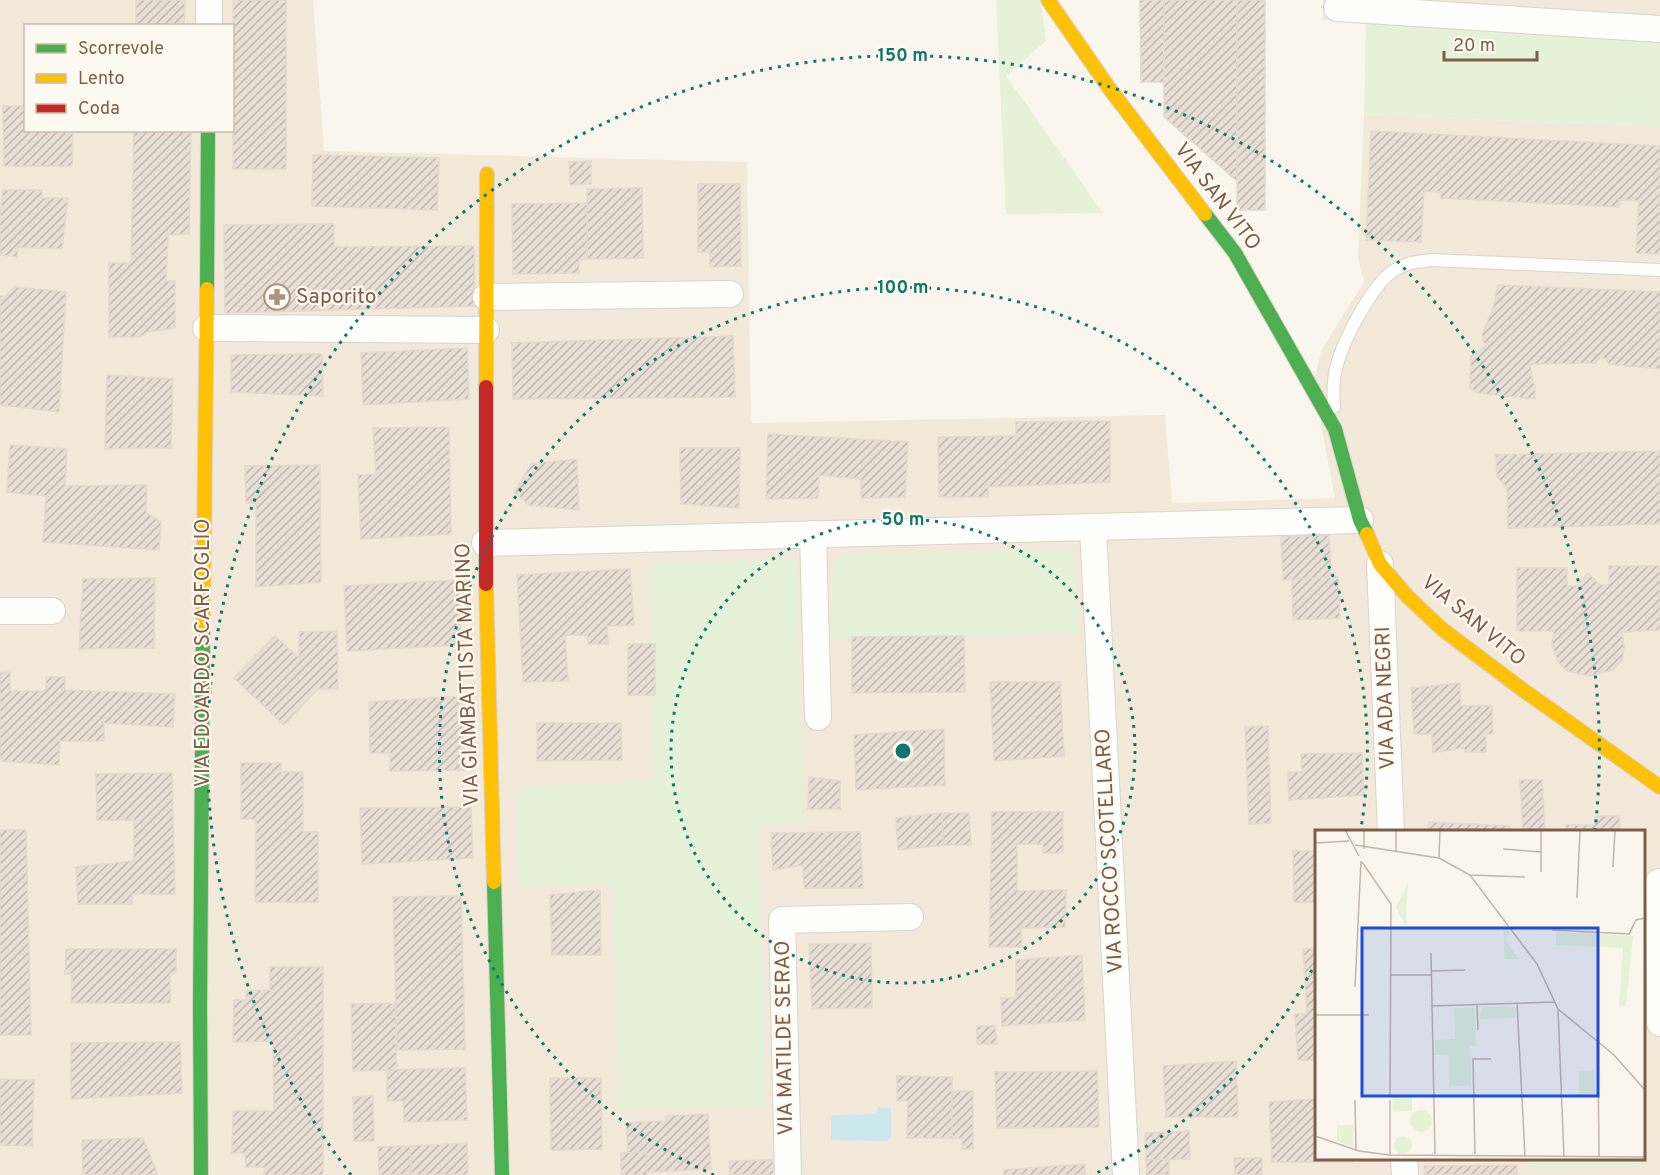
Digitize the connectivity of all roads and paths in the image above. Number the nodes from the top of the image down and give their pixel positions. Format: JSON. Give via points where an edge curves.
{"nodes":[{"id":1,"x":209,"y":0,"type":"edge"},
{"id":2,"x":1048,"y":0,"type":"edge"},
{"id":3,"x":1337,"y":8,"type":"dead end"},
{"id":4,"x":209,"y":24,"type":"edge"},
{"id":5,"x":1660,"y":29,"type":"edge"},
{"id":6,"x":208,"y":132,"type":"edge"},
{"id":7,"x":487,"y":174,"type":"dead end"},
{"id":8,"x":1660,"y":270,"type":"edge"},
{"id":9,"x":730,"y":294,"type":"dead end"},
{"id":10,"x":486,"y":297,"type":"junction"},
{"id":11,"x":206,"y":328,"type":"junction"},
{"id":12,"x":486,"y":330,"type":"junction"},
{"id":13,"x":1335,"y":429,"type":"junction"},
{"id":14,"x":1360,"y":520,"type":"junction"},
{"id":15,"x":1093,"y":528,"type":"junction"},
{"id":16,"x":813,"y":534,"type":"junction"},
{"id":17,"x":485,"y":543,"type":"junction"},
{"id":18,"x":1380,"y":564,"type":"junction"},
{"id":19,"x":52,"y":610,"type":"dead end"},
{"id":20,"x":0,"y":611,"type":"edge"},
{"id":21,"x":818,"y":717,"type":"dead end"},
{"id":22,"x":1660,"y":788,"type":"edge"},
{"id":23,"x":1391,"y":830,"type":"edge"},
{"id":24,"x":1659,"y":882,"type":"edge"},
{"id":25,"x":910,"y":917,"type":"dead end"},
{"id":26,"x":1660,"y":1023,"type":"edge"},
{"id":27,"x":1404,"y":1160,"type":"edge"},
{"id":28,"x":201,"y":1175,"type":"edge"},
{"id":29,"x":502,"y":1175,"type":"edge"},
{"id":30,"x":788,"y":1175,"type":"edge"},
{"id":31,"x":1126,"y":1175,"type":"edge"},
{"id":32,"x":1405,"y":1175,"type":"edge"}],
"edges":[{"from":1,"to":4,"type":"street"},
{"from":2,"to":13,"type":"street","name":"VIA SAN VITO","via":[[1109,88],[1235,253]]},
{"from":3,"to":5,"type":"street"},
{"from":6,"to":11,"type":"street","name":"VIA EDOARDO SCARFOGLIO"},
{"from":7,"to":10,"type":"street","name":"VIA GIAMBATTISTA MARINO"},
{"from":8,"to":13,"type":"lane","name":"VIA SAN VITO","via":[[1410,262],[1391,273],[1375,291],[1351,331],[1337,365],[1333,396]]},
{"from":9,"to":10,"type":"street"},
{"from":10,"to":12,"type":"street","name":"VIA GIAMBATTISTA MARINO"},
{"from":11,"to":12,"type":"street"},
{"from":11,"to":28,"type":"street","name":"VIA EDOARDO SCARFOGLIO"},
{"from":12,"to":17,"type":"street","name":"VIA GIAMBATTISTA MARINO"},
{"from":13,"to":14,"type":"street","name":"VIA SAN VITO"},
{"from":14,"to":15,"type":"street"},
{"from":14,"to":18,"type":"street","name":"VIA SAN VITO"},
{"from":15,"to":16,"type":"street"},
{"from":15,"to":31,"type":"street","name":"VIA ROCCO SCOTELLARO"},
{"from":16,"to":17,"type":"street"},
{"from":16,"to":21,"type":"street"},
{"from":17,"to":29,"type":"street","name":"VIA GIAMBATTISTA MARINO"},
{"from":18,"to":22,"type":"street","name":"VIA SAN VITO","via":[[1442,629]]},
{"from":18,"to":23,"type":"street","name":"VIA ADA NEGRI"},
{"from":19,"to":20,"type":"street"},
{"from":24,"to":26,"type":"street"},
{"from":25,"to":30,"type":"street","name":"VIA MATILDE SERAO","via":[[782,920]]},
{"from":27,"to":32,"type":"street"}]}
